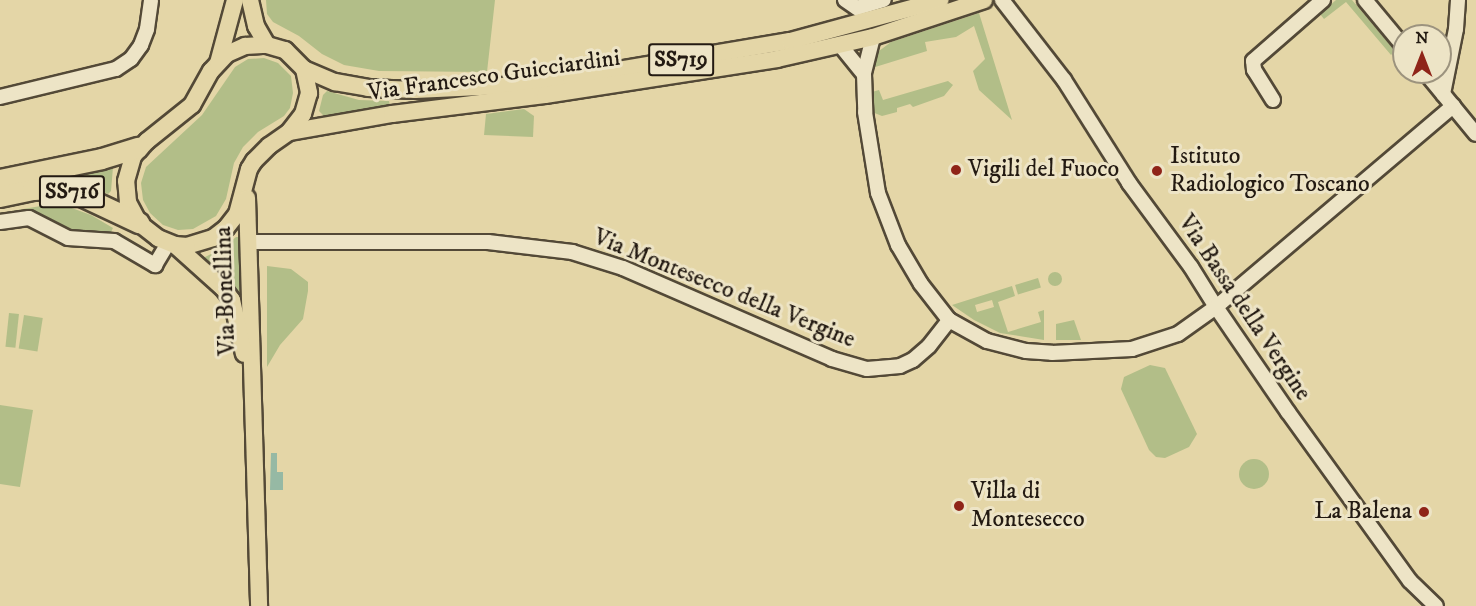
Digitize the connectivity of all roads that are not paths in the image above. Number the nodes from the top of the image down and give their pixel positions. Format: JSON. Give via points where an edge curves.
{"nodes":[{"id":1,"x":150,"y":0,"type":"edge"},
{"id":2,"x":235,"y":0,"type":"edge"},
{"id":3,"x":250,"y":0,"type":"edge"},
{"id":4,"x":845,"y":0,"type":"edge"},
{"id":5,"x":884,"y":0,"type":"edge"},
{"id":6,"x":941,"y":0,"type":"edge"},
{"id":7,"x":984,"y":0,"type":"edge"},
{"id":8,"x":1002,"y":0,"type":"edge"},
{"id":9,"x":1323,"y":0,"type":"edge"},
{"id":10,"x":1365,"y":0,"type":"edge"},
{"id":11,"x":1458,"y":0,"type":"edge"},
{"id":12,"x":1392,"y":33,"type":"edge"},
{"id":13,"x":873,"y":37,"type":"junction"},
{"id":14,"x":267,"y":45,"type":"junction"},
{"id":15,"x":841,"y":46,"type":"junction"},
{"id":16,"x":217,"y":64,"type":"junction"},
{"id":17,"x":304,"y":69,"type":"junction"},
{"id":18,"x":864,"y":74,"type":"junction"},
{"id":19,"x":1435,"y":84,"type":"edge"},
{"id":20,"x":1443,"y":94,"type":"junction"},
{"id":21,"x":0,"y":97,"type":"edge"},
{"id":22,"x":1273,"y":100,"type":"dead end"},
{"id":23,"x":1453,"y":106,"type":"junction"},
{"id":24,"x":1474,"y":128,"type":"edge"},
{"id":25,"x":289,"y":132,"type":"junction"},
{"id":26,"x":138,"y":148,"type":"junction"},
{"id":27,"x":246,"y":179,"type":"junction"},
{"id":28,"x":0,"y":180,"type":"edge"},
{"id":29,"x":0,"y":197,"type":"edge"},
{"id":30,"x":0,"y":222,"type":"edge"},
{"id":31,"x":139,"y":223,"type":"junction"},
{"id":32,"x":249,"y":242,"type":"junction"},
{"id":33,"x":172,"y":244,"type":"junction"},
{"id":34,"x":1216,"y":307,"type":"junction"},
{"id":35,"x":949,"y":320,"type":"junction"},
{"id":36,"x":255,"y":402,"type":"junction"},
{"id":37,"x":259,"y":606,"type":"edge"},
{"id":38,"x":1436,"y":606,"type":"edge"}],
"edges":[{"from":1,"to":21,"type":"street","via":[[141,45],[131,59],[116,69]]},
{"from":2,"to":16,"type":"main road"},
{"from":3,"to":14,"type":"main road","via":[[256,26]]},
{"from":4,"to":5,"type":"street","via":[[857,8]]},
{"from":6,"to":17,"type":"main road","name":"Via Francesco Guicciardini","number":"SS719","via":[[800,39],[502,86],[368,88],[335,82]]},
{"from":7,"to":13,"type":"main road","name":"Via Francesco Guicciardini","number":"SS719"},
{"from":8,"to":34,"type":"street","name":"Via Bassa della Vergine","via":[[1064,80],[1129,183]]},
{"from":9,"to":22,"type":"street","via":[[1253,61],[1254,70]]},
{"from":10,"to":12,"type":"street"},
{"from":11,"to":20,"type":"street","via":[[1455,38]]},
{"from":13,"to":15,"type":"main road","name":"Via Francesco Guicciardini","number":"SS719"},
{"from":13,"to":18,"type":"street"},
{"from":14,"to":16,"type":"main road","via":[[240,48]]},
{"from":14,"to":17,"type":"main road","name":"Via Francesco Guicciardini","via":[[285,50]]},
{"from":15,"to":18,"type":"street"},
{"from":15,"to":25,"type":"main road","name":"Via Francesco Guicciardini","number":"SS719","via":[[719,69]]},
{"from":16,"to":26,"type":"main road","via":[[192,105]]},
{"from":17,"to":25,"type":"main road","via":[[308,101]]},
{"from":18,"to":35,"type":"street","via":[[865,112],[883,210],[911,269]]},
{"from":19,"to":20,"type":"street"},
{"from":20,"to":23,"type":"street"},
{"from":23,"to":24,"type":"street"},
{"from":23,"to":34,"type":"street"},
{"from":25,"to":27,"type":"main road","via":[[261,153]]},
{"from":26,"to":28,"type":"highway","number":"SS716"},
{"from":26,"to":31,"type":"main road","via":[[126,181],[128,202]]},
{"from":27,"to":32,"type":"main road","name":"Via Bonellina"},
{"from":27,"to":33,"type":"main road","via":[[237,214],[226,228],[204,242]]},
{"from":29,"to":31,"type":"highway","number":"SS716","via":[[60,189]]},
{"from":30,"to":33,"type":"street","via":[[29,218],[68,238],[114,241],[155,265]]},
{"from":31,"to":33,"type":"main road","name":"Via Bonellina"},
{"from":32,"to":35,"type":"street","name":"Via Montesecco della Vergine","via":[[465,242],[572,252],[607,262],[843,363],[867,369],[913,360]]},
{"from":32,"to":36,"type":"main road","name":"Via Bonellina"},
{"from":33,"to":36,"type":"main road","name":"Via Bonellina","via":[[232,300]]},
{"from":34,"to":35,"type":"street","via":[[1168,339],[1119,350],[1026,351],[987,341]]},
{"from":34,"to":38,"type":"street","name":"Via Bassa della Vergine","via":[[1410,581]]},
{"from":36,"to":37,"type":"main road","name":"Via Bonellina"}]}
